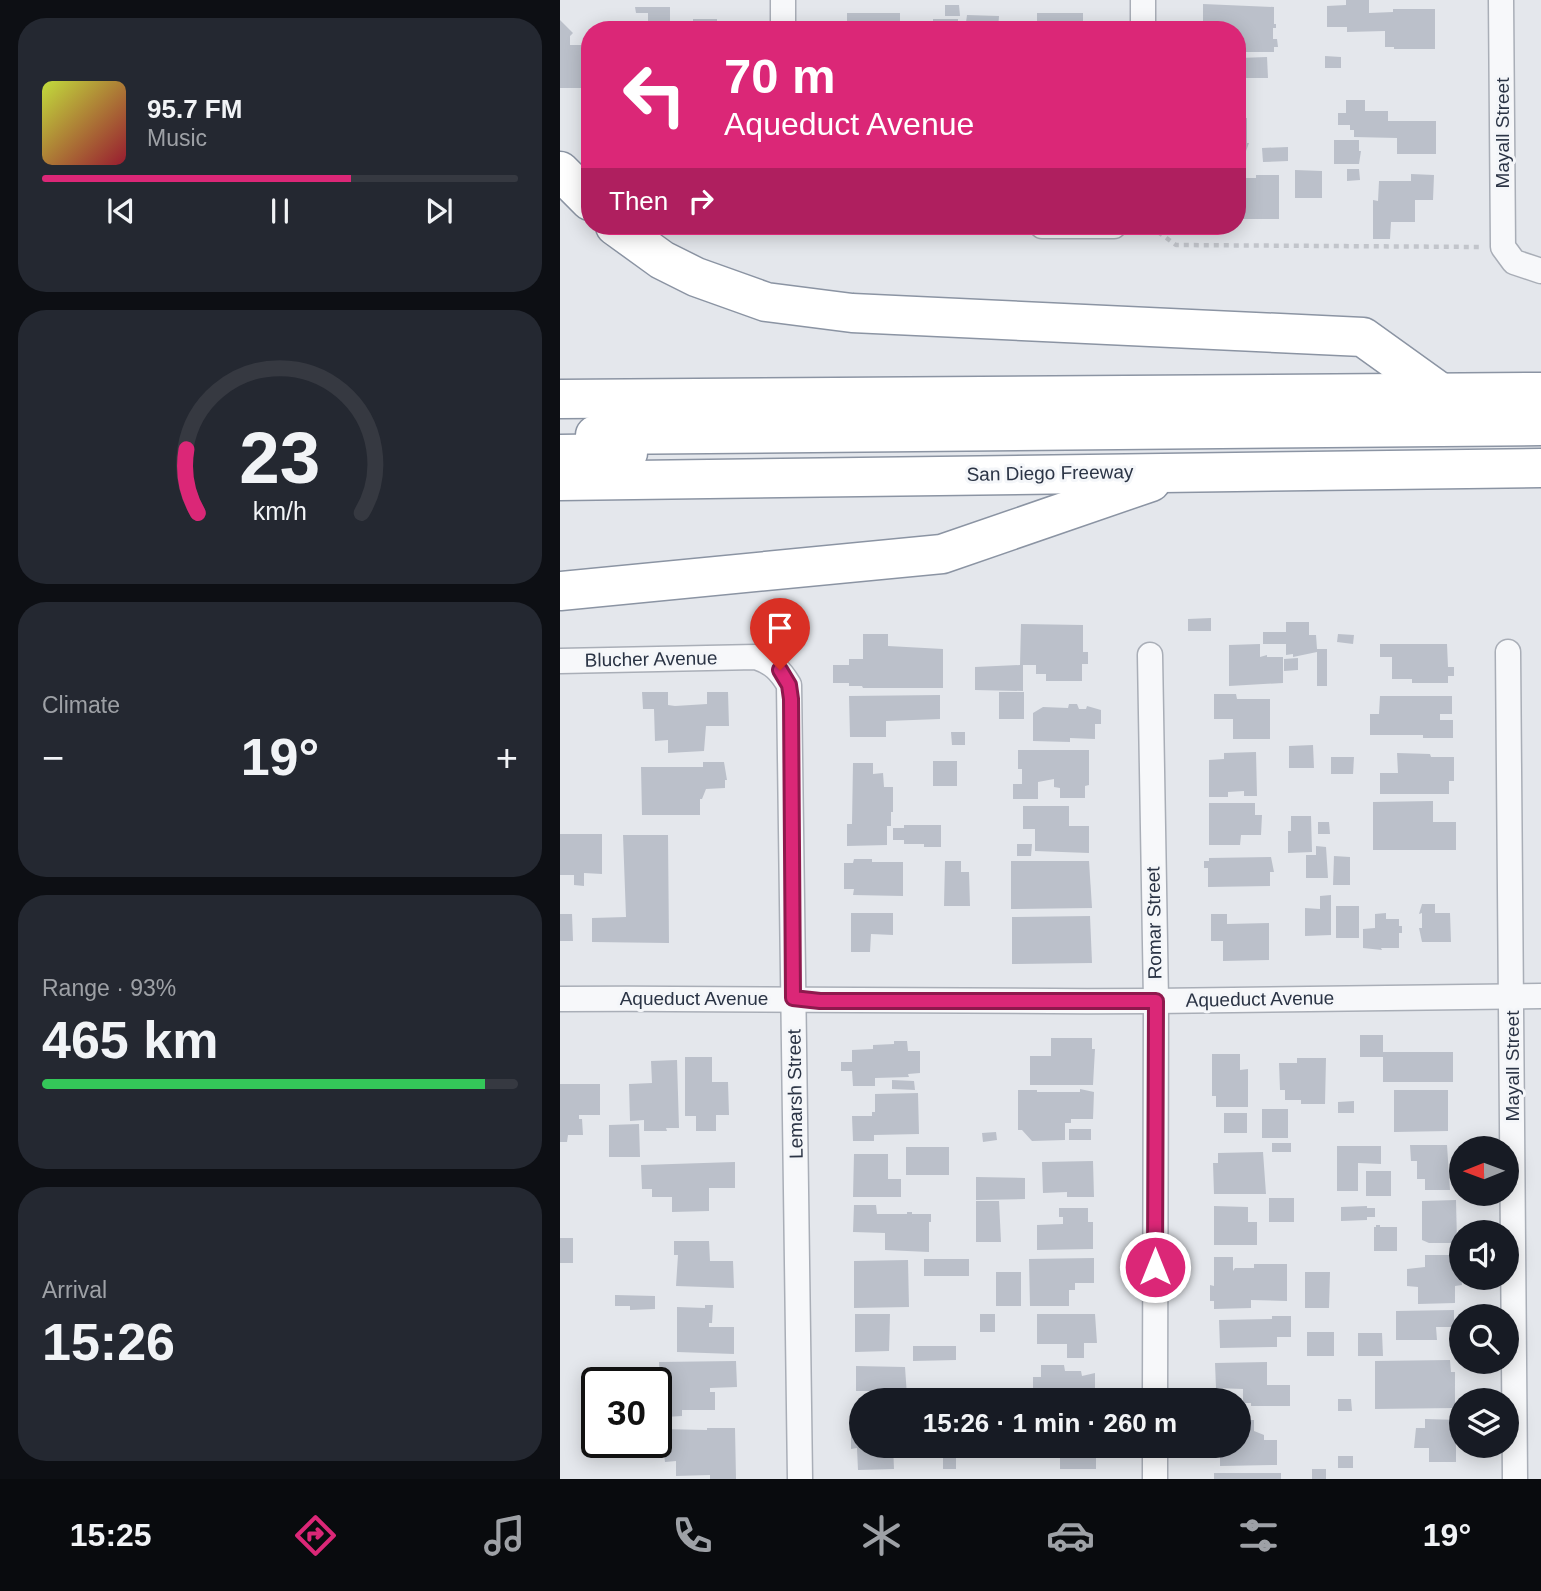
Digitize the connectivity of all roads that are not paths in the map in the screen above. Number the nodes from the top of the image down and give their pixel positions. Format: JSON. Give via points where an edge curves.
{"nodes":[{"id":1,"x":783,"y":0,"type":"edge"},
{"id":2,"x":1143,"y":0,"type":"edge"},
{"id":3,"x":1501,"y":0,"type":"edge"},
{"id":4,"x":783,"y":21,"type":"edge"},
{"id":5,"x":1143,"y":21,"type":"edge"},
{"id":6,"x":560,"y":171,"type":"edge"},
{"id":7,"x":581,"y":192,"type":"edge"},
{"id":8,"x":627,"y":235,"type":"edge"},
{"id":9,"x":1541,"y":271,"type":"edge"},
{"id":10,"x":1541,"y":392,"type":"edge"},
{"id":11,"x":1441,"y":393,"type":"junction"},
{"id":12,"x":560,"y":399,"type":"edge"},
{"id":13,"x":1541,"y":426,"type":"edge"},
{"id":14,"x":560,"y":436,"type":"edge"},
{"id":15,"x":1541,"y":444,"type":"edge"},
{"id":16,"x":560,"y":454,"type":"edge"},
{"id":17,"x":1541,"y":468,"type":"edge"},
{"id":18,"x":1183,"y":471,"type":"junction"},
{"id":19,"x":560,"y":481,"type":"edge"},
{"id":20,"x":560,"y":591,"type":"edge"},
{"id":21,"x":1508,"y":652,"type":"dead end"},
{"id":22,"x":1150,"y":655,"type":"dead end"},
{"id":23,"x":560,"y":661,"type":"edge"},
{"id":24,"x":780,"y":670,"type":"joint"},
{"id":25,"x":1511,"y":996,"type":"junction"},
{"id":26,"x":1541,"y":996,"type":"edge"},
{"id":27,"x":793,"y":998,"type":"junction"},
{"id":28,"x":560,"y":999,"type":"edge"},
{"id":29,"x":1156,"y":1001,"type":"junction"},
{"id":30,"x":1155,"y":1388,"type":"edge"},
{"id":31,"x":1155,"y":1458,"type":"edge"},
{"id":32,"x":800,"y":1479,"type":"edge"},
{"id":33,"x":1155,"y":1479,"type":"edge"},
{"id":34,"x":1515,"y":1479,"type":"edge"}],
"edges":[{"from":1,"to":4,"type":"street"},
{"from":2,"to":5,"type":"street"},
{"from":3,"to":9,"type":"street","name":"Mayall Street","via":[[1508,255]]},
{"from":6,"to":7,"type":"highway"},
{"from":8,"to":11,"type":"highway","via":[[696,277],[766,302],[852,313],[1363,337]]},
{"from":10,"to":11,"type":"highway"},
{"from":11,"to":12,"type":"highway"},
{"from":13,"to":14,"type":"highway"},
{"from":15,"to":16,"type":"highway"},
{"from":17,"to":18,"type":"highway","name":"San Diego Freeway"},
{"from":18,"to":19,"type":"highway","name":"San Diego Freeway"},
{"from":18,"to":20,"type":"highway","via":[[942,554]]},
{"from":21,"to":25,"type":"street","name":"Mayall Street"},
{"from":22,"to":29,"type":"street","name":"Romar Street"},
{"from":23,"to":24,"type":"street","name":"Blucher Avenue","via":[[756,657]]},
{"from":24,"to":27,"type":"street","name":"Lemarsh Street","via":[[791,699]]},
{"from":25,"to":26,"type":"street","name":"Aqueduct Avenue"},
{"from":25,"to":29,"type":"street","name":"Aqueduct Avenue"},
{"from":25,"to":34,"type":"street","name":"Mayall Street"},
{"from":27,"to":28,"type":"street","name":"Aqueduct Avenue"},
{"from":27,"to":29,"type":"street","name":"Aqueduct Avenue"},
{"from":27,"to":32,"type":"street","name":"Lemarsh Street"},
{"from":29,"to":30,"type":"street","name":"Romar Street"},
{"from":31,"to":33,"type":"street"}]}
